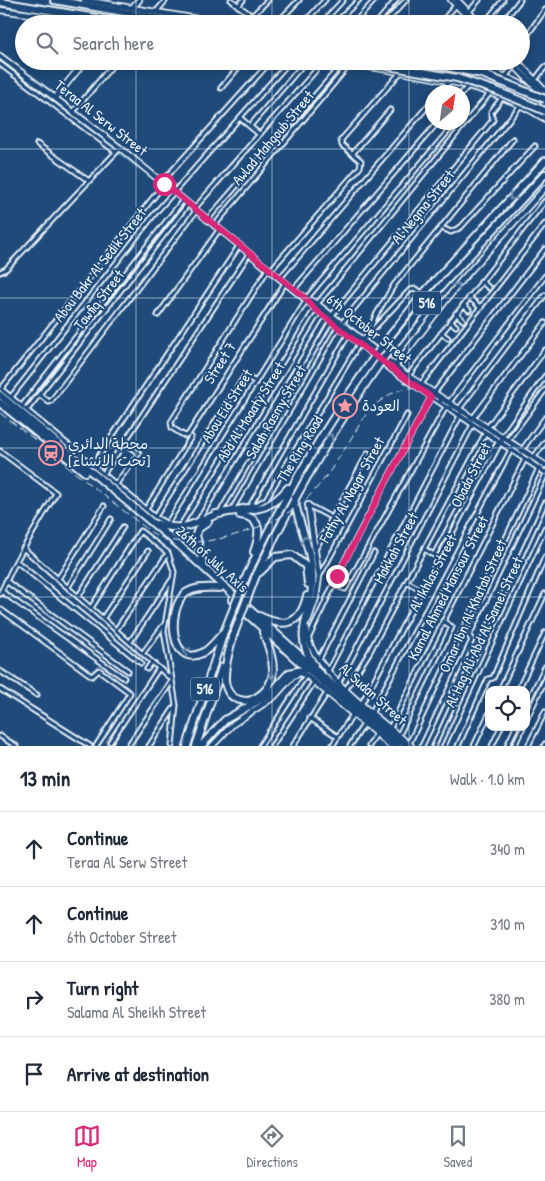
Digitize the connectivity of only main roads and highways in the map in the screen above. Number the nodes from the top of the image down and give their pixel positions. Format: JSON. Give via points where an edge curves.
{"nodes":[{"id":1,"x":54,"y":0,"type":"edge"},
{"id":2,"x":0,"y":2,"type":"edge"},
{"id":3,"x":79,"y":15,"type":"edge"},
{"id":4,"x":142,"y":15,"type":"edge"},
{"id":5,"x":410,"y":70,"type":"edge"},
{"id":6,"x":462,"y":70,"type":"edge"},
{"id":7,"x":545,"y":99,"type":"edge"},
{"id":8,"x":544,"y":116,"type":"edge"},
{"id":9,"x":545,"y":161,"type":"edge"},
{"id":10,"x":545,"y":174,"type":"edge"},
{"id":11,"x":0,"y":392,"type":"edge"},
{"id":12,"x":0,"y":402,"type":"edge"},
{"id":13,"x":290,"y":495,"type":"junction"},
{"id":14,"x":154,"y":520,"type":"junction"},
{"id":15,"x":205,"y":569,"type":"junction"},
{"id":16,"x":247,"y":575,"type":"junction"},
{"id":17,"x":254,"y":578,"type":"junction"},
{"id":18,"x":220,"y":588,"type":"junction"},
{"id":19,"x":253,"y":613,"type":"junction"},
{"id":20,"x":262,"y":629,"type":"junction"},
{"id":21,"x":224,"y":632,"type":"junction"},
{"id":22,"x":233,"y":636,"type":"junction"},
{"id":23,"x":316,"y":670,"type":"junction"},
{"id":24,"x":307,"y":672,"type":"junction"},
{"id":25,"x":408,"y":745,"type":"edge"},
{"id":26,"x":187,"y":746,"type":"edge"},
{"id":27,"x":196,"y":746,"type":"edge"},
{"id":28,"x":201,"y":746,"type":"edge"},
{"id":29,"x":397,"y":746,"type":"edge"}],
"edges":[{"from":1,"to":4,"type":"highway"},
{"from":2,"to":3,"type":"highway"},
{"from":5,"to":8,"type":"highway","bridge":true,"via":[[497,90]]},
{"from":6,"to":7,"type":"highway","bridge":true,"via":[[482,74]]},
{"from":9,"to":13,"type":"highway","name":"The Ring Road","number":"516","one_way":true,"bridge":true,"via":[[424,293],[386,342],[341,406],[298,475]]},
{"from":13,"to":10,"type":"highway","name":"The Ring Road","number":"516","one_way":true,"bridge":true,"via":[[305,479],[348,408],[390,349],[467,258]]},
{"from":11,"to":14,"type":"highway","name":"26th of July Axis"},
{"from":12,"to":18,"type":"highway","name":"26th of July Axis"},
{"from":13,"to":14,"type":"highway","via":[[264,508],[221,514],[190,527],[178,528]]},
{"from":13,"to":16,"type":"highway","name":"The Ring Road","number":"516"},
{"from":13,"to":17,"type":"highway","name":"The Ring Road","number":"516"},
{"from":23,"to":13,"type":"highway","one_way":true,"via":[[303,641],[313,574]]},
{"from":14,"to":15,"type":"highway","name":"26th of July Axis"},
{"from":15,"to":16,"type":"highway","via":[[196,542],[198,530],[218,518],[246,516],[258,525],[260,532]]},
{"from":15,"to":19,"type":"highway","name":"26th of July Axis"},
{"from":16,"to":21,"type":"highway","name":"The Ring Road","number":"516","bridge":true},
{"from":17,"to":19,"type":"highway","via":[[274,558],[292,555],[306,566],[308,587],[303,609],[293,621],[278,624]]},
{"from":17,"to":22,"type":"highway","name":"The Ring Road","number":"516","bridge":true},
{"from":18,"to":20,"type":"highway","name":"26th of July Axis"},
{"from":21,"to":18,"type":"highway","one_way":true,"via":[[198,655],[182,651],[174,638],[175,616],[181,598],[197,589]]},
{"from":19,"to":23,"type":"highway","name":"26th of July Axis"},
{"from":20,"to":22,"type":"highway","one_way":true,"via":[[272,655],[273,674],[264,692],[249,702],[231,696],[226,686],[225,669]]},
{"from":20,"to":24,"type":"highway","name":"26th of July Axis"},
{"from":21,"to":26,"type":"highway","name":"The Ring Road","number":"516"},
{"from":22,"to":27,"type":"highway","name":"The Ring Road","number":"516"},
{"from":23,"to":25,"type":"highway","name":"26th of July Axis"},
{"from":24,"to":28,"type":"highway","via":[[289,673],[270,694],[225,720]]},
{"from":24,"to":29,"type":"highway","name":"26th of July Axis"}]}
